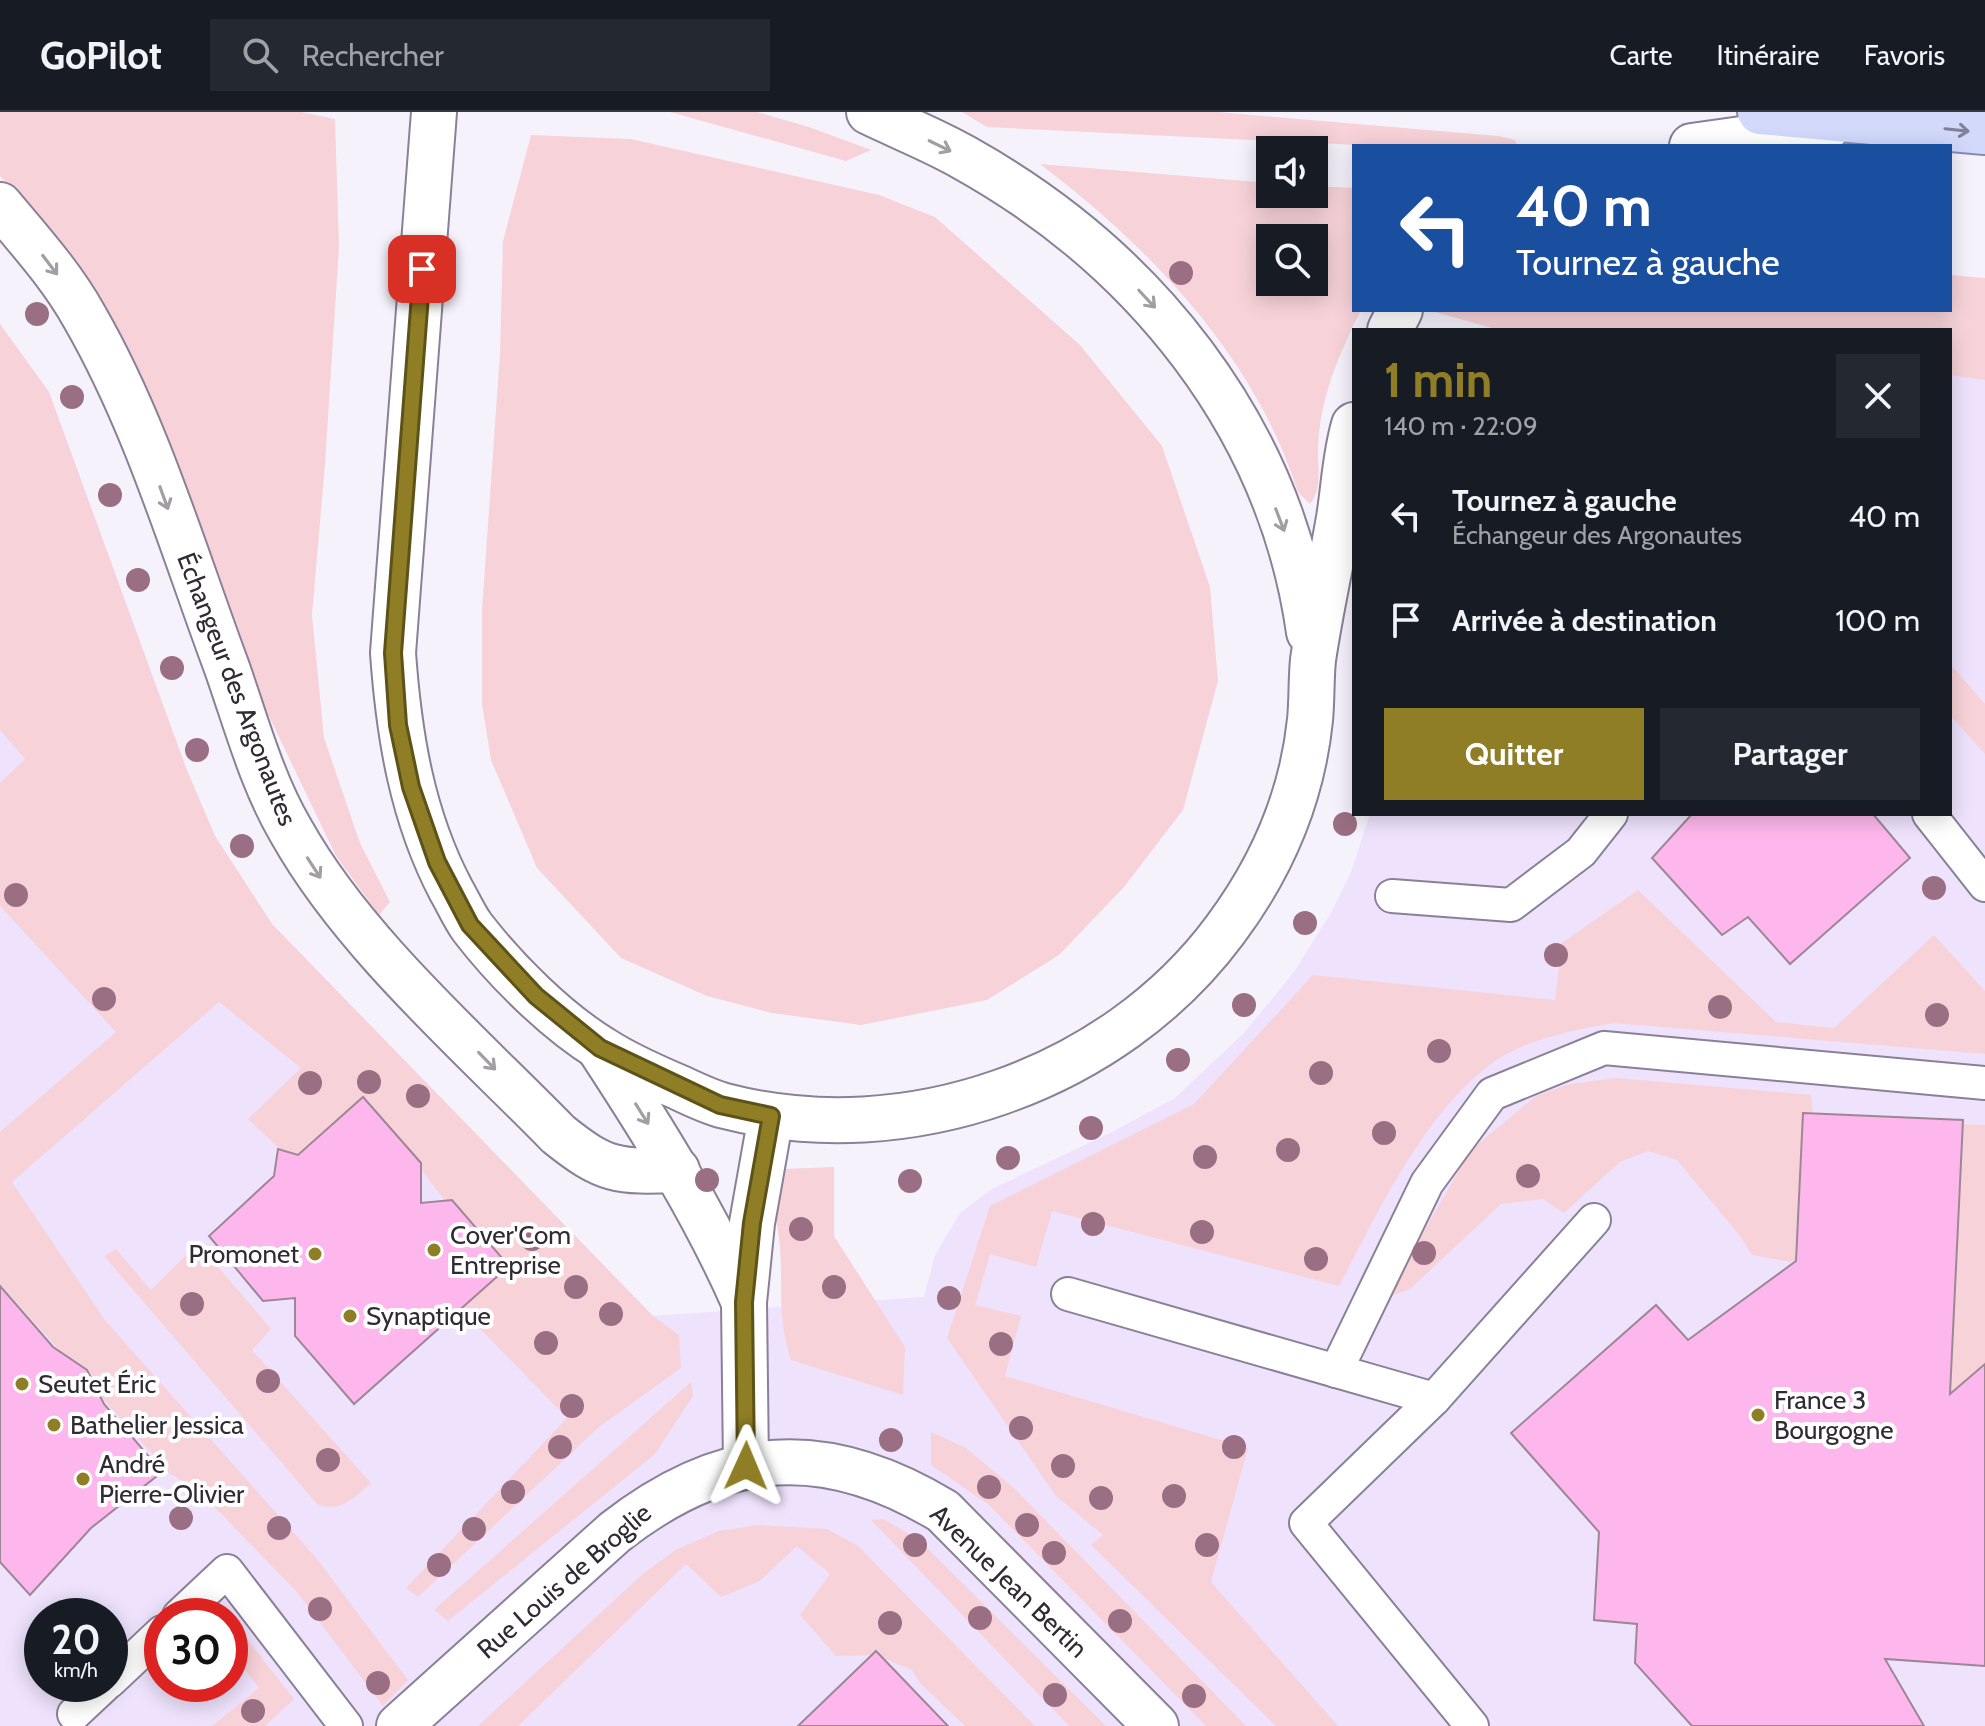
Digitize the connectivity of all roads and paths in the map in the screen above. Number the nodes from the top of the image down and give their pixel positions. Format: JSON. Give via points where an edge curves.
{"nodes":[{"id":1,"x":434,"y":112,"type":"edge"},
{"id":2,"x":869,"y":112,"type":"edge"},
{"id":3,"x":1760,"y":112,"type":"edge"},
{"id":4,"x":1873,"y":121,"type":"junction"},
{"id":5,"x":1985,"y":132,"type":"edge"},
{"id":6,"x":1706,"y":144,"type":"edge"},
{"id":7,"x":0,"y":205,"type":"edge"},
{"id":8,"x":1352,"y":437,"type":"edge"},
{"id":9,"x":1313,"y":662,"type":"junction"},
{"id":10,"x":1609,"y":816,"type":"edge"},
{"id":11,"x":1931,"y":816,"type":"edge"},
{"id":12,"x":1985,"y":885,"type":"edge"},
{"id":13,"x":1392,"y":896,"type":"dead end"},
{"id":14,"x":600,"y":1048,"type":"junction"},
{"id":15,"x":1985,"y":1083,"type":"edge"},
{"id":16,"x":771,"y":1116,"type":"junction"},
{"id":17,"x":677,"y":1170,"type":"junction"},
{"id":18,"x":1594,"y":1220,"type":"dead end"},
{"id":19,"x":1068,"y":1294,"type":"dead end"},
{"id":20,"x":744,"y":1302,"type":"junction"},
{"id":21,"x":1336,"y":1371,"type":"junction"},
{"id":22,"x":1434,"y":1399,"type":"junction"},
{"id":23,"x":746,"y":1466,"type":"junction"},
{"id":24,"x":198,"y":1598,"type":"edge"},
{"id":25,"x":248,"y":1598,"type":"edge"},
{"id":26,"x":248,"y":1598,"type":"edge"},
{"id":27,"x":144,"y":1649,"type":"edge"},
{"id":28,"x":128,"y":1663,"type":"edge"},
{"id":29,"x":87,"y":1702,"type":"edge"},
{"id":30,"x":74,"y":1714,"type":"dead end"},
{"id":31,"x":346,"y":1726,"type":"edge"},
{"id":32,"x":399,"y":1726,"type":"edge"},
{"id":33,"x":1156,"y":1726,"type":"edge"},
{"id":34,"x":1472,"y":1726,"type":"edge"}],
"edges":[{"from":1,"to":14,"type":"street","via":[[396,582],[398,725],[411,787],[437,862],[470,925],[536,996]]},
{"from":2,"to":9,"type":"street","one_way":true,"via":[[963,157],[1045,210],[1113,262],[1166,319],[1206,369],[1264,480],[1287,536]]},
{"from":3,"to":4,"type":"main road"},
{"from":4,"to":5,"type":"main road","one_way":true},
{"from":4,"to":6,"type":"street"},
{"from":7,"to":17,"type":"street","name":"Échangeur des Argonautes","one_way":true,"via":[[50,263],[115,379],[289,829],[329,892],[390,962],[588,1159],[610,1169]]},
{"from":8,"to":9,"type":"street"},
{"from":9,"to":16,"type":"street","via":[[1310,723],[1284,831],[1259,884],[1222,934],[1147,1014],[1040,1077],[978,1100],[921,1113],[840,1121]]},
{"from":10,"to":13,"type":"lane","via":[[1581,852],[1511,905]]},
{"from":11,"to":12,"type":"lane"},
{"from":14,"to":16,"type":"street","via":[[720,1105]]},
{"from":14,"to":17,"type":"street","one_way":true},
{"from":15,"to":21,"type":"lane","via":[[1604,1048],[1492,1094],[1427,1183]]},
{"from":16,"to":20,"type":"street"},
{"from":17,"to":20,"type":"street"},
{"from":18,"to":22,"type":"lane"},
{"from":19,"to":21,"type":"lane"},
{"from":20,"to":23,"type":"street"},
{"from":21,"to":22,"type":"lane"},
{"from":22,"to":34,"type":"lane","via":[[1306,1523]]},
{"from":23,"to":32,"type":"street","name":"Rue Louis de Broglie","via":[[694,1483],[646,1508]]},
{"from":23,"to":33,"type":"street","name":"Avenue Jean Bertin","via":[[803,1460],[859,1470],[943,1511]]},
{"from":24,"to":26,"type":"lane","via":[[227,1571]]},
{"from":25,"to":31,"type":"lane"},
{"from":27,"to":28,"type":"lane"},
{"from":29,"to":30,"type":"lane"}]}
